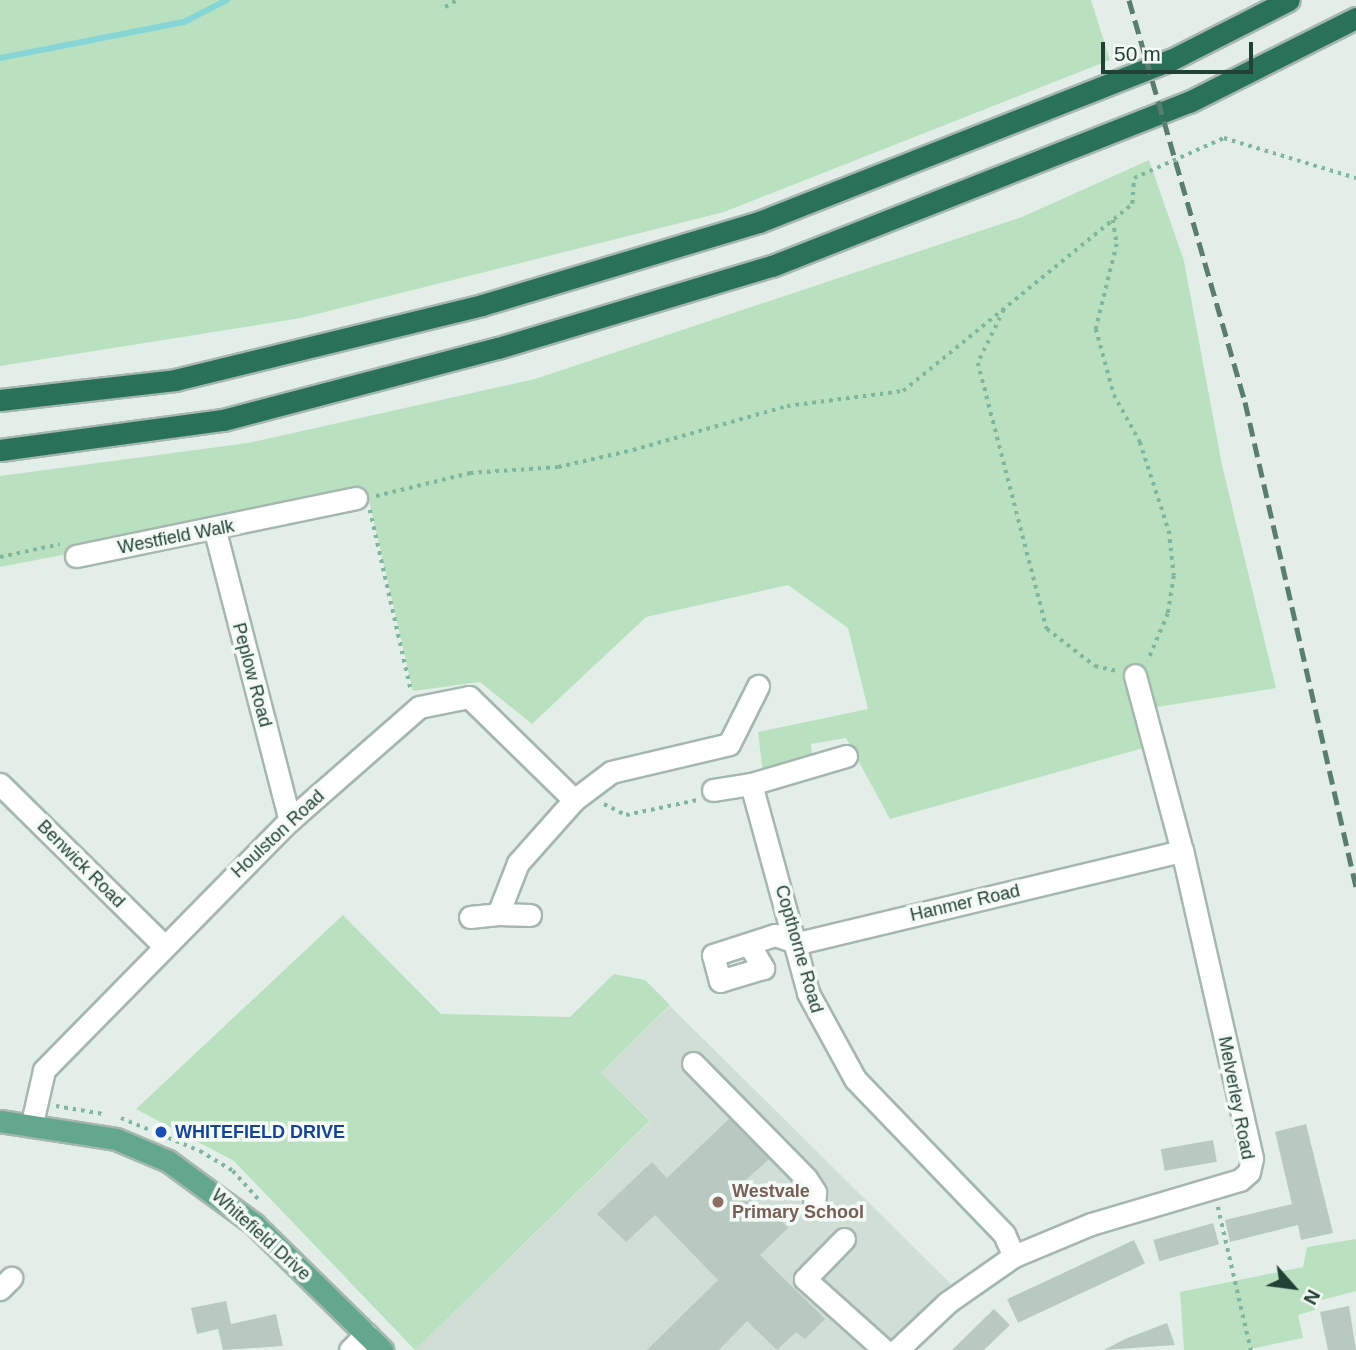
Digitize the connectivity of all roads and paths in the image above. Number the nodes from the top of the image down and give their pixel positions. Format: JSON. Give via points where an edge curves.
{"nodes":[{"id":1,"x":457,"y":0,"type":"edge"},
{"id":2,"x":1289,"y":0,"type":"edge"},
{"id":3,"x":445,"y":7,"type":"dead end"},
{"id":4,"x":1356,"y":18,"type":"edge"},
{"id":5,"x":1356,"y":178,"type":"edge"},
{"id":6,"x":1113,"y":219,"type":"junction"},
{"id":7,"x":1005,"y":308,"type":"junction"},
{"id":8,"x":0,"y":400,"type":"edge"},
{"id":9,"x":0,"y":450,"type":"edge"},
{"id":10,"x":356,"y":498,"type":"dead end"},
{"id":11,"x":215,"y":531,"type":"junction"},
{"id":12,"x":76,"y":556,"type":"joint"},
{"id":13,"x":0,"y":557,"type":"edge"},
{"id":14,"x":1095,"y":666,"type":"dead end"},
{"id":15,"x":1135,"y":675,"type":"joint"},
{"id":16,"x":758,"y":685,"type":"dead end"},
{"id":17,"x":419,"y":707,"type":"junction"},
{"id":18,"x":846,"y":756,"type":"dead end"},
{"id":19,"x":751,"y":783,"type":"junction"},
{"id":20,"x":0,"y":784,"type":"edge"},
{"id":21,"x":712,"y":790,"type":"joint"},
{"id":22,"x":579,"y":796,"type":"junction"},
{"id":23,"x":290,"y":820,"type":"junction"},
{"id":24,"x":1182,"y":851,"type":"junction"},
{"id":25,"x":498,"y":914,"type":"junction"},
{"id":26,"x":530,"y":915,"type":"dead end"},
{"id":27,"x":470,"y":917,"type":"dead end"},
{"id":28,"x":798,"y":943,"type":"junction"},
{"id":29,"x":163,"y":945,"type":"junction"},
{"id":30,"x":750,"y":946,"type":"dead end"},
{"id":31,"x":693,"y":1063,"type":"dead end"},
{"id":32,"x":0,"y":1121,"type":"edge"},
{"id":33,"x":33,"y":1123,"type":"junction"},
{"id":34,"x":1214,"y":1188,"type":"junction"},
{"id":35,"x":814,"y":1206,"type":"dead end"},
{"id":36,"x":844,"y":1239,"type":"dead end"},
{"id":37,"x":1014,"y":1256,"type":"junction"},
{"id":38,"x":366,"y":1334,"type":"junction"},
{"id":39,"x":350,"y":1350,"type":"edge"},
{"id":40,"x":382,"y":1350,"type":"edge"},
{"id":41,"x":884,"y":1350,"type":"edge"},
{"id":42,"x":897,"y":1350,"type":"edge"},
{"id":43,"x":1251,"y":1350,"type":"edge"}],
"edges":[{"from":1,"to":3,"type":"path"},
{"from":2,"to":8,"type":"highway","via":[[1171,60],[759,222],[482,305],[175,380]]},
{"from":4,"to":9,"type":"highway","via":[[1189,102],[772,266],[498,348],[223,419]]},
{"from":5,"to":6,"type":"path","via":[[1224,138],[1134,178],[1132,204]]},
{"from":6,"to":7,"type":"path"},
{"from":6,"to":15,"type":"path","via":[[1117,244],[1096,329],[1114,395],[1140,442],[1170,531],[1174,576],[1156,653]]},
{"from":7,"to":14,"type":"path","via":[[978,363],[1047,629]]},
{"from":7,"to":17,"type":"path","via":[[902,391],[787,406],[558,467],[470,473],[368,498]]},
{"from":10,"to":11,"type":"street","name":"Westfield Walk"},
{"from":11,"to":12,"type":"street","name":"Westfield Walk"},
{"from":11,"to":23,"type":"street","name":"Peplow Road"},
{"from":12,"to":13,"type":"path","via":[[61,544]]},
{"from":15,"to":24,"type":"street","name":"Melverley Road"},
{"from":16,"to":22,"type":"street","via":[[729,744],[611,772]]},
{"from":17,"to":22,"type":"street","name":"Houlston Road","via":[[469,697]]},
{"from":17,"to":23,"type":"street","name":"Houlston Road"},
{"from":18,"to":19,"type":"street"},
{"from":19,"to":21,"type":"street"},
{"from":19,"to":28,"type":"street","name":"Copthorne Road"},
{"from":20,"to":29,"type":"street","name":"Benwick Road"},
{"from":21,"to":22,"type":"path","via":[[707,798],[625,815]]},
{"from":22,"to":25,"type":"street","via":[[518,863]]},
{"from":23,"to":29,"type":"street","name":"Houlston Road"},
{"from":24,"to":28,"type":"street","name":"Hanmer Road"},
{"from":24,"to":34,"type":"street","name":"Melverley Road","via":[[1252,1158],[1240,1180]]},
{"from":25,"to":26,"type":"street"},
{"from":25,"to":27,"type":"street"},
{"from":28,"to":30,"type":"street","name":"Hanmer Road","via":[[775,935]]},
{"from":28,"to":37,"type":"street","name":"Copthorne Road","via":[[820,1022],[855,1079],[1004,1234]]},
{"from":29,"to":33,"type":"street","name":"Houlston Road","via":[[44,1070]]},
{"from":31,"to":35,"type":"street","via":[[806,1178],[816,1192]]},
{"from":32,"to":33,"type":"main road","name":"Whitefield Drive"},
{"from":33,"to":38,"type":"main road","name":"Whitefield Drive","via":[[117,1139],[180,1168],[254,1224]]},
{"from":34,"to":37,"type":"street","name":"Melverley Road","via":[[1091,1224]]},
{"from":34,"to":43,"type":"path"},
{"from":36,"to":41,"type":"street","via":[[805,1279]]},
{"from":37,"to":42,"type":"street","name":"Melverley Road","via":[[948,1302]]},
{"from":38,"to":39,"type":"street"},
{"from":38,"to":40,"type":"main road","name":"Whitefield Drive"}]}
